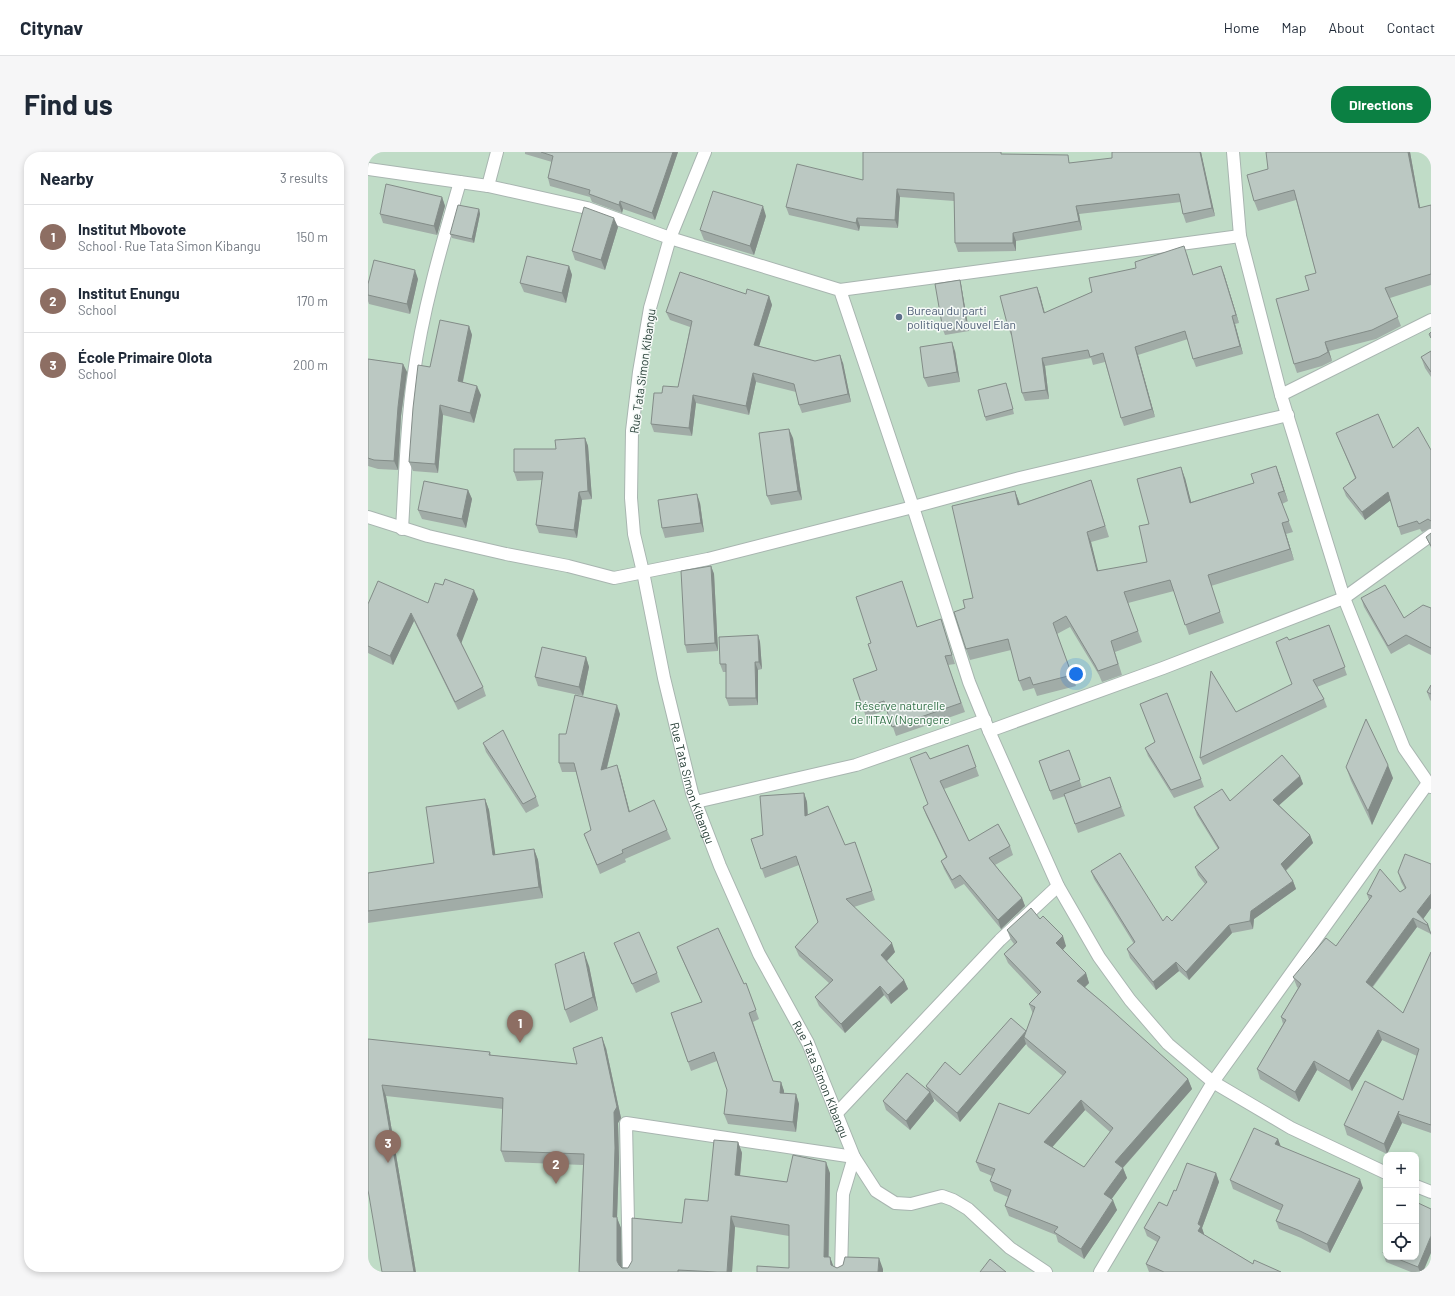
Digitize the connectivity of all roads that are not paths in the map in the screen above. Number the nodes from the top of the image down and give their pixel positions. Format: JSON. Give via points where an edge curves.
{"nodes":[{"id":1,"x":497,"y":152,"type":"edge"},
{"id":2,"x":705,"y":152,"type":"edge"},
{"id":3,"x":1233,"y":152,"type":"edge"},
{"id":4,"x":368,"y":169,"type":"edge"},
{"id":5,"x":460,"y":182,"type":"junction"},
{"id":6,"x":488,"y":186,"type":"junction"},
{"id":7,"x":1240,"y":236,"type":"junction"},
{"id":8,"x":670,"y":238,"type":"junction"},
{"id":9,"x":840,"y":290,"type":"junction"},
{"id":10,"x":1431,"y":320,"type":"edge"},
{"id":11,"x":1281,"y":396,"type":"junction"},
{"id":12,"x":1288,"y":415,"type":"junction"},
{"id":13,"x":913,"y":507,"type":"junction"},
{"id":14,"x":368,"y":517,"type":"edge"},
{"id":15,"x":402,"y":529,"type":"junction"},
{"id":16,"x":1431,"y":535,"type":"edge"},
{"id":17,"x":643,"y":572,"type":"junction"},
{"id":18,"x":1344,"y":598,"type":"junction"},
{"id":19,"x":987,"y":726,"type":"junction"},
{"id":20,"x":1429,"y":785,"type":"edge"},
{"id":21,"x":696,"y":802,"type":"junction"},
{"id":22,"x":1058,"y":886,"type":"junction"},
{"id":23,"x":1213,"y":1082,"type":"junction"},
{"id":24,"x":837,"y":1113,"type":"junction"},
{"id":25,"x":854,"y":1158,"type":"junction"},
{"id":26,"x":1383,"y":1172,"type":"edge"},
{"id":27,"x":1419,"y":1187,"type":"edge"},
{"id":28,"x":1431,"y":1192,"type":"edge"},
{"id":29,"x":629,"y":1272,"type":"edge"},
{"id":30,"x":841,"y":1272,"type":"edge"},
{"id":31,"x":1046,"y":1272,"type":"edge"},
{"id":32,"x":1100,"y":1272,"type":"edge"}],
"edges":[{"from":1,"to":6,"type":"street"},
{"from":2,"to":8,"type":"street","name":"Rue Tata Simon Kibangu"},
{"from":3,"to":7,"type":"street"},
{"from":4,"to":5,"type":"street"},
{"from":5,"to":6,"type":"street"},
{"from":5,"to":15,"type":"street","via":[[424,314],[408,419]]},
{"from":6,"to":8,"type":"street","via":[[587,208]]},
{"from":7,"to":9,"type":"street"},
{"from":7,"to":11,"type":"street"},
{"from":8,"to":9,"type":"street"},
{"from":8,"to":17,"type":"street","name":"Rue Tata Simon Kibangu","via":[[650,308],[632,431],[634,534]]},
{"from":9,"to":13,"type":"street"},
{"from":10,"to":11,"type":"street"},
{"from":11,"to":12,"type":"street"},
{"from":12,"to":13,"type":"street","via":[[1016,479]]},
{"from":12,"to":18,"type":"street"},
{"from":13,"to":17,"type":"street","via":[[708,559]]},
{"from":13,"to":19,"type":"street","via":[[969,682]]},
{"from":14,"to":15,"type":"street"},
{"from":15,"to":17,"type":"street","via":[[614,578]]},
{"from":16,"to":18,"type":"street"},
{"from":17,"to":21,"type":"street","name":"Rue Tata Simon Kibangu","via":[[664,678]]},
{"from":18,"to":19,"type":"street","via":[[1163,668]]},
{"from":18,"to":20,"type":"street","via":[[1404,748]]},
{"from":19,"to":21,"type":"street","via":[[856,765]]},
{"from":19,"to":22,"type":"street"},
{"from":20,"to":23,"type":"street"},
{"from":21,"to":24,"type":"street","name":"Rue Tata Simon Kibangu","via":[[758,954],[808,1043]]},
{"from":22,"to":23,"type":"street","via":[[1099,957],[1130,1000],[1168,1044]]},
{"from":22,"to":24,"type":"street","via":[[1000,940]]},
{"from":23,"to":26,"type":"street","via":[[1291,1128]]},
{"from":23,"to":32,"type":"street"},
{"from":24,"to":25,"type":"street","name":"Rue Tata Simon Kibangu"},
{"from":25,"to":29,"type":"street","via":[[626,1123]]},
{"from":25,"to":30,"type":"street","via":[[843,1194]]},
{"from":25,"to":31,"type":"street","name":"Rue Tata Simon Kibangu","via":[[876,1191],[895,1203],[911,1204],[942,1196],[953,1200],[968,1209],[1010,1248]]},
{"from":27,"to":28,"type":"street"}]}
